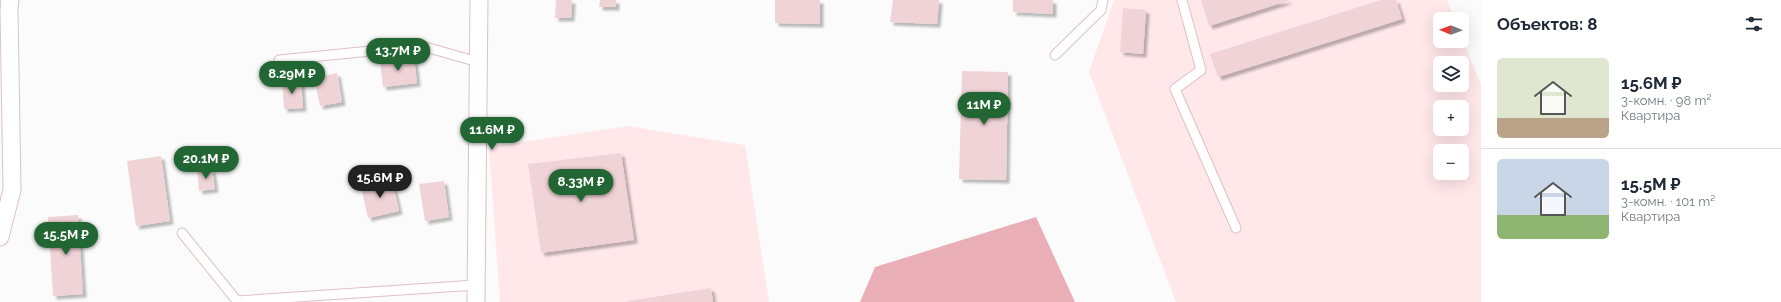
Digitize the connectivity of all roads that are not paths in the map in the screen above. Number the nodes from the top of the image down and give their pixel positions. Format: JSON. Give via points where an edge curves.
{"nodes":[{"id":1,"x":479,"y":0,"type":"edge"},
{"id":2,"x":1103,"y":0,"type":"edge"},
{"id":3,"x":1182,"y":0,"type":"edge"},
{"id":4,"x":6,"y":7,"type":"edge"},
{"id":5,"x":1055,"y":55,"type":"dead end"},
{"id":6,"x":279,"y":60,"type":"dead end"},
{"id":7,"x":478,"y":62,"type":"junction"},
{"id":8,"x":1236,"y":228,"type":"dead end"},
{"id":9,"x":182,"y":233,"type":"dead end"},
{"id":10,"x":0,"y":238,"type":"edge"},
{"id":11,"x":476,"y":294,"type":"edge"}],
"edges":[{"from":1,"to":7,"type":"street"},
{"from":2,"to":5,"type":"lane","via":[[1101,10]]},
{"from":3,"to":8,"type":"lane","via":[[1201,70],[1175,89]]},
{"from":4,"to":10,"type":"street","via":[[12,190]]},
{"from":6,"to":7,"type":"lane","via":[[422,46]]},
{"from":7,"to":11,"type":"street"},
{"from":9,"to":11,"type":"lane","via":[[237,301]]}]}
